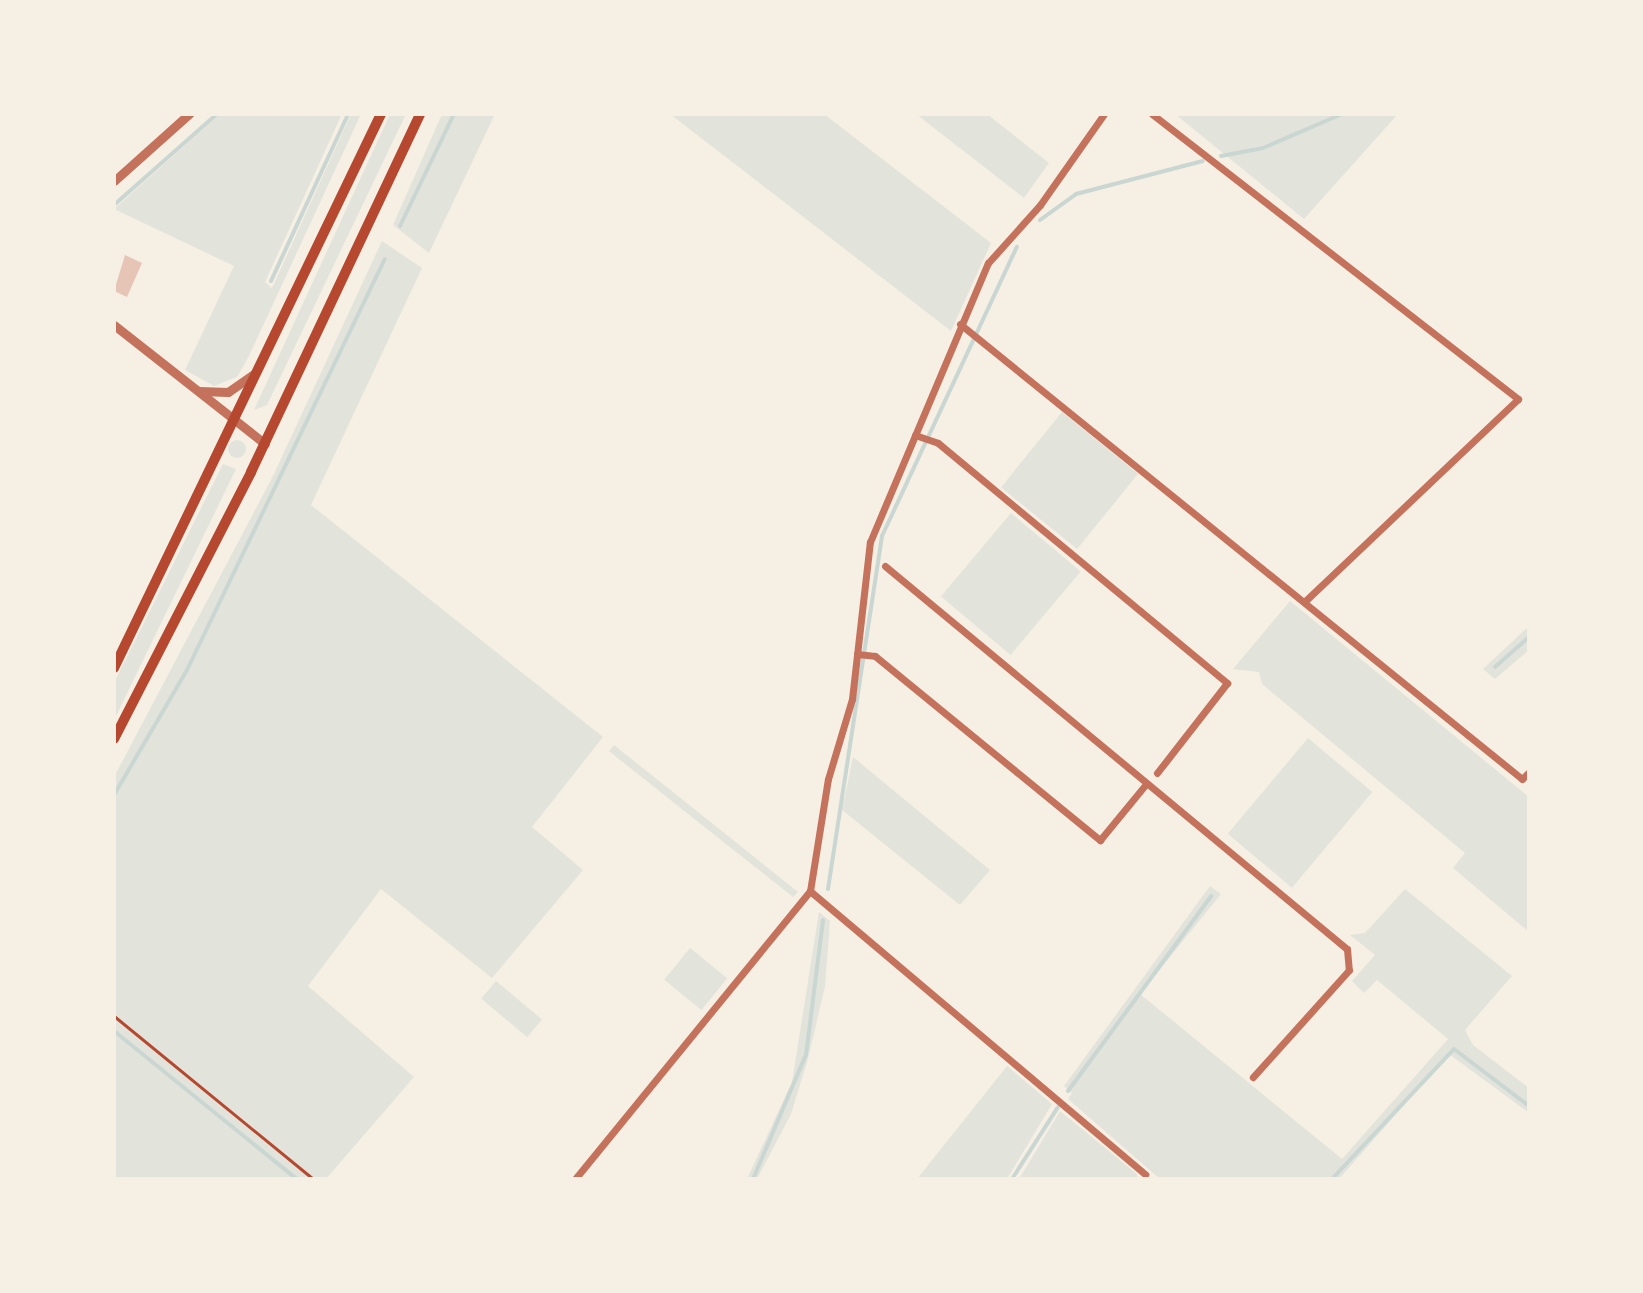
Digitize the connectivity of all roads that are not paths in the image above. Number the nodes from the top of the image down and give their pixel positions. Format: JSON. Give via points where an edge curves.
{"nodes":[{"id":1,"x":189,"y":114,"type":"edge"},
{"id":2,"x":381,"y":114,"type":"edge"},
{"id":3,"x":420,"y":114,"type":"edge"},
{"id":4,"x":1104,"y":114,"type":"edge"},
{"id":5,"x":1152,"y":114,"type":"edge"},
{"id":6,"x":114,"y":181,"type":"edge"},
{"id":7,"x":114,"y":325,"type":"edge"},
{"id":8,"x":964,"y":326,"type":"junction"},
{"id":9,"x":260,"y":369,"type":"junction"},
{"id":10,"x":192,"y":389,"type":"junction"},
{"id":11,"x":236,"y":421,"type":"junction"},
{"id":12,"x":915,"y":435,"type":"junction"},
{"id":13,"x":265,"y":444,"type":"junction"},
{"id":14,"x":885,"y":566,"type":"dead end"},
{"id":15,"x":1305,"y":601,"type":"junction"},
{"id":16,"x":860,"y":654,"type":"junction"},
{"id":17,"x":114,"y":668,"type":"edge"},
{"id":18,"x":114,"y":739,"type":"edge"},
{"id":19,"x":1529,"y":772,"type":"edge"},
{"id":20,"x":1157,"y":773,"type":"dead end"},
{"id":21,"x":1146,"y":784,"type":"junction"},
{"id":22,"x":810,"y":891,"type":"junction"},
{"id":23,"x":1253,"y":1077,"type":"dead end"},
{"id":24,"x":1145,"y":1174,"type":"dead end"},
{"id":25,"x":575,"y":1179,"type":"edge"}],
"edges":[{"from":1,"to":6,"type":"street"},
{"from":2,"to":9,"type":"main road"},
{"from":3,"to":13,"type":"main road"},
{"from":4,"to":8,"type":"street","via":[[1040,205],[997,249]]},
{"from":5,"to":15,"type":"street","via":[[1518,399]]},
{"from":7,"to":10,"type":"street"},
{"from":8,"to":12,"type":"street"},
{"from":8,"to":15,"type":"street","via":[[982,335]]},
{"from":9,"to":10,"type":"street","via":[[228,392]]},
{"from":9,"to":11,"type":"main road"},
{"from":10,"to":11,"type":"street"},
{"from":11,"to":13,"type":"street"},
{"from":11,"to":17,"type":"main road"},
{"from":12,"to":16,"type":"street","via":[[870,542]]},
{"from":12,"to":20,"type":"street","via":[[938,443],[1227,683]]},
{"from":13,"to":18,"type":"main road"},
{"from":14,"to":21,"type":"street"},
{"from":15,"to":19,"type":"street","via":[[1522,779]]},
{"from":16,"to":21,"type":"street","via":[[875,656],[1100,840]]},
{"from":16,"to":22,"type":"street"},
{"from":21,"to":23,"type":"street","via":[[1345,946],[1349,970]]},
{"from":22,"to":24,"type":"street","via":[[1058,1095]]},
{"from":22,"to":25,"type":"street"}]}
